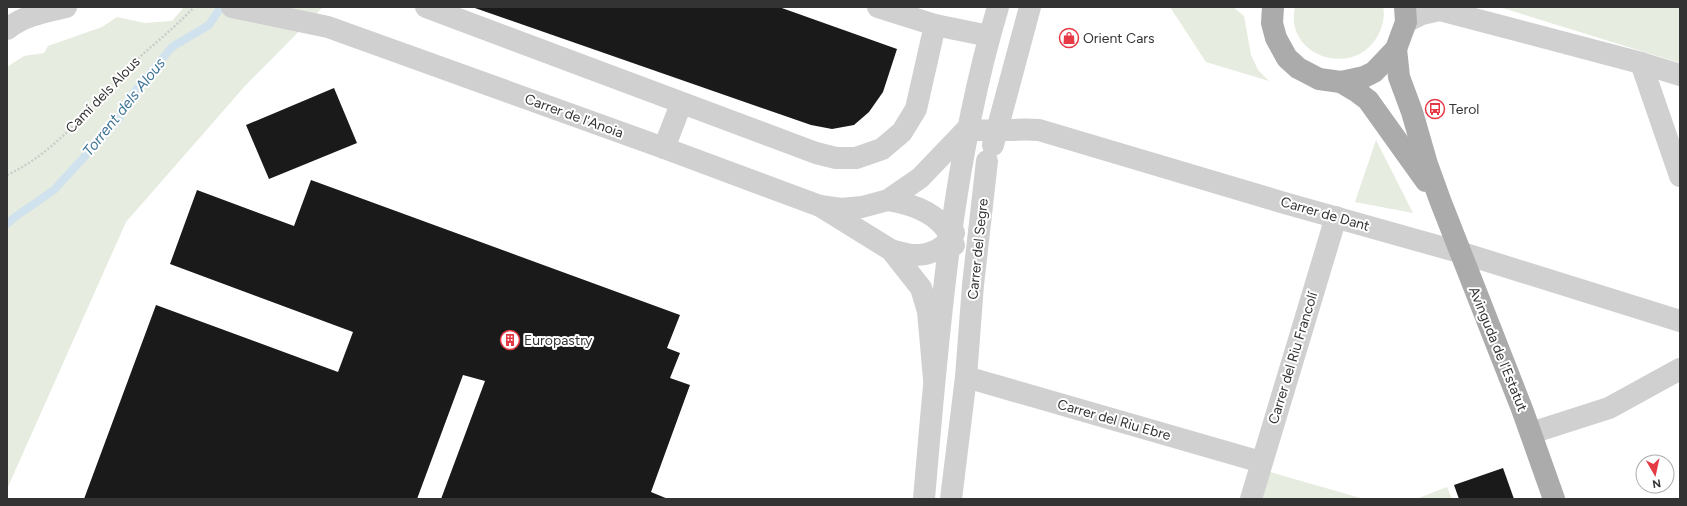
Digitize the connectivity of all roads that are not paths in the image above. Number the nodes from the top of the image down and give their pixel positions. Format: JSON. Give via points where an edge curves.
{"nodes":[{"id":1,"x":66,"y":7,"type":"edge"},
{"id":2,"x":232,"y":7,"type":"edge"},
{"id":3,"x":297,"y":7,"type":"edge"},
{"id":4,"x":426,"y":7,"type":"edge"},
{"id":5,"x":878,"y":7,"type":"edge"},
{"id":6,"x":998,"y":7,"type":"edge"},
{"id":7,"x":1030,"y":7,"type":"edge"},
{"id":8,"x":1273,"y":7,"type":"edge"},
{"id":9,"x":1406,"y":14,"type":"edge"},
{"id":10,"x":935,"y":25,"type":"junction"},
{"id":11,"x":328,"y":27,"type":"junction"},
{"id":12,"x":7,"y":29,"type":"edge"},
{"id":13,"x":989,"y":36,"type":"junction"},
{"id":14,"x":1396,"y":49,"type":"junction"},
{"id":15,"x":1641,"y":63,"type":"junction"},
{"id":16,"x":1680,"y":75,"type":"edge"},
{"id":17,"x":1341,"y":82,"type":"junction"},
{"id":18,"x":681,"y":104,"type":"junction"},
{"id":19,"x":967,"y":129,"type":"junction"},
{"id":20,"x":996,"y":131,"type":"junction"},
{"id":21,"x":664,"y":148,"type":"junction"},
{"id":22,"x":987,"y":161,"type":"junction"},
{"id":23,"x":1680,"y":176,"type":"edge"},
{"id":24,"x":888,"y":200,"type":"junction"},
{"id":25,"x":1440,"y":200,"type":"junction"},
{"id":26,"x":820,"y":206,"type":"junction"},
{"id":27,"x":1336,"y":217,"type":"junction"},
{"id":28,"x":951,"y":241,"type":"junction"},
{"id":29,"x":891,"y":250,"type":"junction"},
{"id":30,"x":1459,"y":252,"type":"junction"},
{"id":31,"x":1680,"y":321,"type":"edge"},
{"id":32,"x":969,"y":336,"type":"junction"},
{"id":33,"x":1680,"y":369,"type":"edge"},
{"id":34,"x":966,"y":377,"type":"junction"},
{"id":35,"x":934,"y":379,"type":"junction"},
{"id":36,"x":1530,"y":433,"type":"junction"},
{"id":37,"x":1262,"y":462,"type":"junction"},
{"id":38,"x":924,"y":499,"type":"edge"},
{"id":39,"x":951,"y":499,"type":"edge"},
{"id":40,"x":1250,"y":499,"type":"edge"},
{"id":41,"x":1554,"y":499,"type":"edge"}],
"edges":[{"from":1,"to":12,"type":"street","via":[[28,16]]},
{"from":2,"to":11,"type":"street","name":"Carrer de l'Anoia"},
{"from":3,"to":11,"type":"street","name":"Carrer de l'Anoia"},
{"from":4,"to":18,"type":"street"},
{"from":5,"to":10,"type":"street"},
{"from":6,"to":13,"type":"street","name":"Carrer del Segre"},
{"from":7,"to":20,"type":"street","name":"Carrer del Segre"},
{"from":8,"to":17,"type":"main road","via":[[1272,23],[1276,38],[1287,58],[1298,68],[1319,79]]},
{"from":9,"to":14,"type":"main road"},
{"from":9,"to":15,"type":"street","via":[[1440,10]]},
{"from":10,"to":13,"type":"street"},
{"from":10,"to":18,"type":"street","via":[[916,109],[902,132],[882,149],[856,158],[836,158],[816,153]]},
{"from":11,"to":21,"type":"street","name":"Carrer de l'Anoia"},
{"from":13,"to":19,"type":"street","name":"Carrer del Segre"},
{"from":14,"to":17,"type":"main road","via":[[1374,72]]},
{"from":14,"to":25,"type":"main road","name":"Avinguda de l'Estatut","via":[[1399,77]]},
{"from":15,"to":16,"type":"street"},
{"from":15,"to":23,"type":"street"},
{"from":17,"to":25,"type":"main road","name":"Avinguda de l'Estatut","via":[[1368,100]]},
{"from":18,"to":21,"type":"street"},
{"from":19,"to":20,"type":"street","name":"Carrer de Dant"},
{"from":19,"to":24,"type":"street","via":[[920,178]]},
{"from":19,"to":28,"type":"street","name":"Carrer del Segre"},
{"from":20,"to":22,"type":"street","name":"Carrer del Segre"},
{"from":20,"to":27,"type":"street","name":"Carrer de Dant","via":[[1039,130]]},
{"from":21,"to":26,"type":"street","name":"Carrer de l'Anoia"},
{"from":22,"to":28,"type":"street","name":"Carrer del Segre"},
{"from":22,"to":32,"type":"street","name":"Carrer del Segre"},
{"from":24,"to":26,"type":"street","name":"Carrer de l'Anoia","via":[[841,209]]},
{"from":24,"to":28,"type":"street","name":"Carrer del Segre","via":[[909,204],[927,212],[947,230]]},
{"from":25,"to":30,"type":"main road","name":"Avinguda de l'Estatut"},
{"from":26,"to":29,"type":"street","name":"Carrer de l'Anoia"},
{"from":27,"to":30,"type":"street","name":"Carrer de Dant"},
{"from":27,"to":37,"type":"street","name":"Carrer del Riu Francolí"},
{"from":28,"to":29,"type":"street","name":"Carrer del Segre","via":[[934,252],[913,255]]},
{"from":28,"to":32,"type":"street","name":"Carrer del Segre","via":[[962,266],[961,286]]},
{"from":28,"to":35,"type":"street","name":"Carrer del Segre"},
{"from":29,"to":35,"type":"street","name":"Carrer del Segre","via":[[916,282],[928,311]]},
{"from":30,"to":31,"type":"street","name":"Carrer de Dant"},
{"from":30,"to":36,"type":"main road","name":"Avinguda de l'Estatut"},
{"from":32,"to":34,"type":"street","name":"Carrer del Segre"},
{"from":33,"to":36,"type":"street","via":[[1609,408]]},
{"from":34,"to":37,"type":"street","name":"Carrer del Riu Ebre"},
{"from":34,"to":39,"type":"street","name":"Carrer del Segre"},
{"from":35,"to":38,"type":"street","name":"Carrer del Segre"},
{"from":36,"to":41,"type":"main road","name":"Avinguda de l'Estatut"},
{"from":37,"to":40,"type":"street","name":"Carrer del Riu Francolí"}]}
